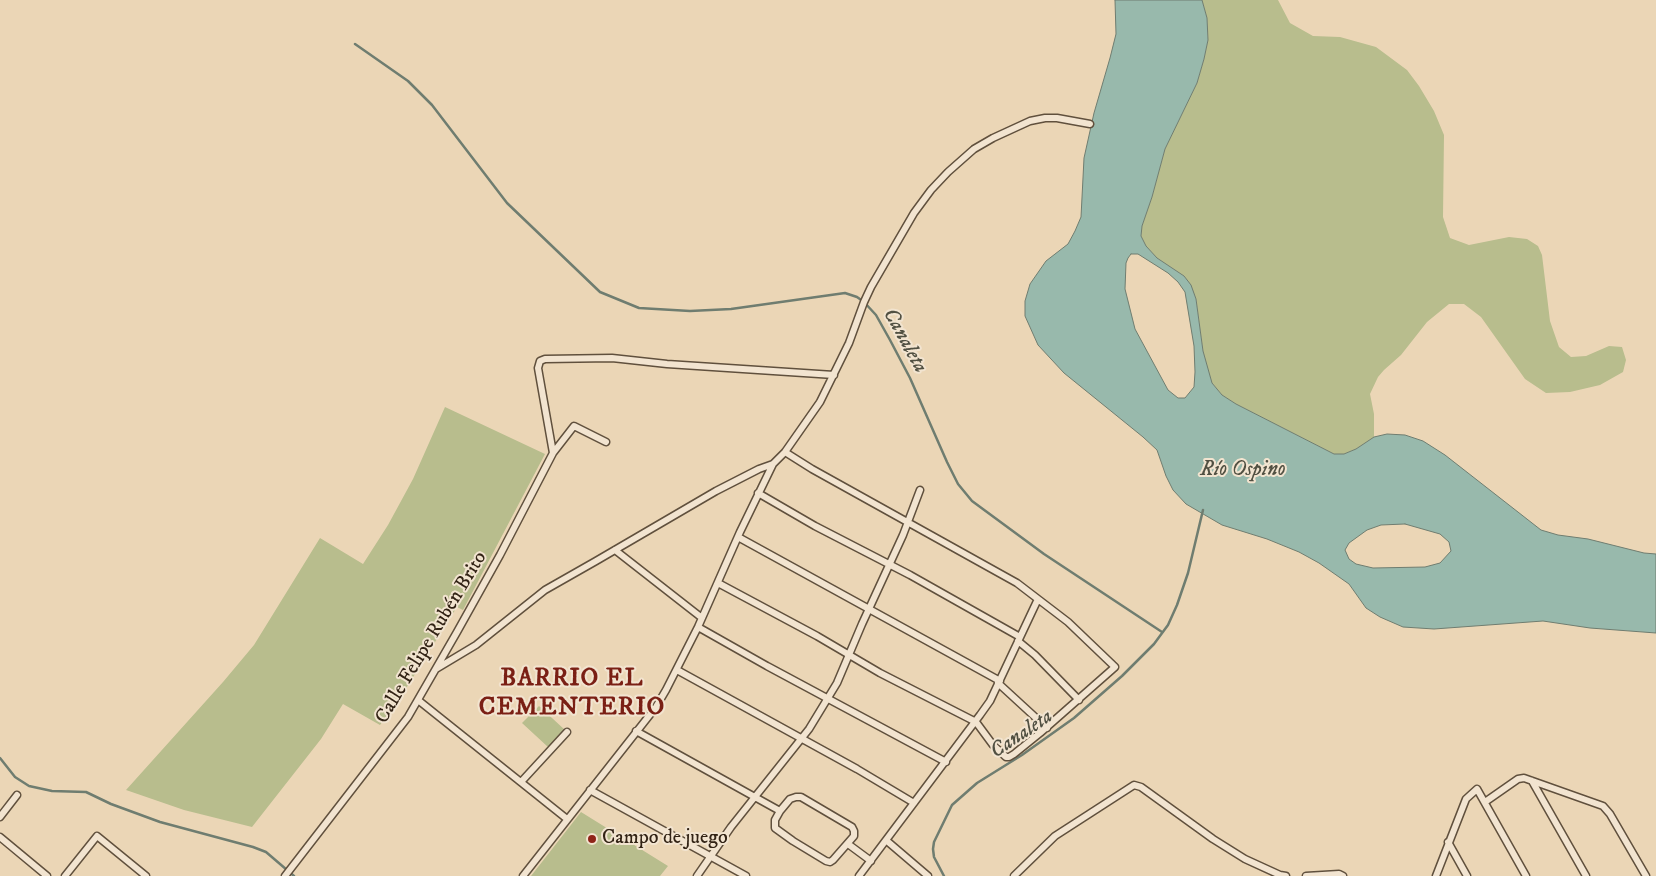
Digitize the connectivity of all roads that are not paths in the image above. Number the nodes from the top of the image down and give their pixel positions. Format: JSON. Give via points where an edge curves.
{"nodes":[{"id":1,"x":1090,"y":124,"type":"dead end"},
{"id":2,"x":834,"y":375,"type":"junction"},
{"id":3,"x":606,"y":442,"type":"dead end"},
{"id":4,"x":785,"y":452,"type":"junction"},
{"id":5,"x":553,"y":453,"type":"junction"},
{"id":6,"x":773,"y":464,"type":"junction"},
{"id":7,"x":920,"y":490,"type":"dead end"},
{"id":8,"x":758,"y":493,"type":"junction"},
{"id":9,"x":908,"y":522,"type":"junction"},
{"id":10,"x":738,"y":537,"type":"junction"},
{"id":11,"x":615,"y":550,"type":"junction"},
{"id":12,"x":889,"y":564,"type":"junction"},
{"id":13,"x":718,"y":583,"type":"junction"},
{"id":14,"x":1038,"y":599,"type":"junction"},
{"id":15,"x":868,"y":609,"type":"junction"},
{"id":16,"x":702,"y":618,"type":"junction"},
{"id":17,"x":698,"y":627,"type":"junction"},
{"id":18,"x":1019,"y":639,"type":"junction"},
{"id":19,"x":850,"y":655,"type":"junction"},
{"id":20,"x":436,"y":669,"type":"junction"},
{"id":21,"x":677,"y":670,"type":"junction"},
{"id":22,"x":999,"y":682,"type":"junction"},
{"id":23,"x":829,"y":698,"type":"junction"},
{"id":24,"x":418,"y":700,"type":"junction"},
{"id":25,"x":1079,"y":700,"type":"junction"},
{"id":26,"x":976,"y":722,"type":"junction"},
{"id":27,"x":1047,"y":728,"type":"junction"},
{"id":28,"x":636,"y":731,"type":"junction"},
{"id":29,"x":567,"y":732,"type":"dead end"},
{"id":30,"x":802,"y":739,"type":"junction"},
{"id":31,"x":946,"y":762,"type":"junction"},
{"id":32,"x":1532,"y":781,"type":"junction"},
{"id":33,"x":521,"y":782,"type":"junction"},
{"id":34,"x":590,"y":790,"type":"junction"},
{"id":35,"x":17,"y":795,"type":"dead end"},
{"id":36,"x":755,"y":797,"type":"junction"},
{"id":37,"x":1484,"y":802,"type":"junction"},
{"id":38,"x":914,"y":803,"type":"junction"},
{"id":39,"x":780,"y":811,"type":"junction"},
{"id":40,"x":0,"y":817,"type":"edge"},
{"id":41,"x":568,"y":819,"type":"junction"},
{"id":42,"x":0,"y":837,"type":"edge"},
{"id":43,"x":887,"y":841,"type":"junction"},
{"id":44,"x":1448,"y":842,"type":"junction"},
{"id":45,"x":848,"y":844,"type":"junction"},
{"id":46,"x":712,"y":857,"type":"junction"},
{"id":47,"x":871,"y":861,"type":"junction"},
{"id":48,"x":47,"y":876,"type":"edge"},
{"id":49,"x":65,"y":876,"type":"edge"},
{"id":50,"x":146,"y":876,"type":"edge"},
{"id":51,"x":285,"y":876,"type":"edge"},
{"id":52,"x":523,"y":876,"type":"edge"},
{"id":53,"x":697,"y":876,"type":"edge"},
{"id":54,"x":746,"y":876,"type":"edge"},
{"id":55,"x":859,"y":876,"type":"edge"},
{"id":56,"x":928,"y":876,"type":"edge"},
{"id":57,"x":1014,"y":876,"type":"edge"},
{"id":58,"x":1282,"y":876,"type":"edge"},
{"id":59,"x":1306,"y":876,"type":"edge"},
{"id":60,"x":1343,"y":876,"type":"edge"},
{"id":61,"x":1436,"y":876,"type":"edge"},
{"id":62,"x":1466,"y":876,"type":"edge"},
{"id":63,"x":1526,"y":876,"type":"edge"},
{"id":64,"x":1586,"y":876,"type":"edge"},
{"id":65,"x":1646,"y":876,"type":"edge"}],
"edges":[{"from":1,"to":2,"type":"street","via":[[1057,118],[1030,121],[993,138],[958,162],[914,213],[864,302]]},
{"from":2,"to":4,"type":"street","via":[[807,423]]},
{"from":2,"to":5,"type":"street","via":[[612,358],[545,359],[540,361],[538,368]]},
{"from":3,"to":5,"type":"street","name":"Calle Felipe Rubén Brito","via":[[574,426]]},
{"from":4,"to":6,"type":"street"},
{"from":4,"to":9,"type":"street"},
{"from":5,"to":20,"type":"street","name":"Calle Felipe Rubén Brito"},
{"from":6,"to":8,"type":"street"},
{"from":6,"to":11,"type":"street","via":[[716,491]]},
{"from":7,"to":9,"type":"street"},
{"from":8,"to":10,"type":"street"},
{"from":8,"to":12,"type":"street"},
{"from":9,"to":12,"type":"street"},
{"from":9,"to":14,"type":"street","via":[[1006,576]]},
{"from":10,"to":13,"type":"street"},
{"from":10,"to":15,"type":"street"},
{"from":11,"to":16,"type":"street"},
{"from":11,"to":20,"type":"street","via":[[545,590],[481,641]]},
{"from":12,"to":15,"type":"street"},
{"from":12,"to":18,"type":"street"},
{"from":13,"to":16,"type":"street"},
{"from":13,"to":19,"type":"street"},
{"from":14,"to":18,"type":"street"},
{"from":14,"to":25,"type":"street","via":[[1068,622],[1115,667]]},
{"from":15,"to":19,"type":"street"},
{"from":15,"to":22,"type":"street"},
{"from":16,"to":17,"type":"street"},
{"from":17,"to":21,"type":"street"},
{"from":17,"to":23,"type":"street"},
{"from":18,"to":22,"type":"street"},
{"from":18,"to":25,"type":"street"},
{"from":19,"to":23,"type":"street"},
{"from":19,"to":26,"type":"street"},
{"from":20,"to":24,"type":"street","name":"Calle Felipe Rubén Brito"},
{"from":21,"to":28,"type":"street","via":[[656,707]]},
{"from":21,"to":30,"type":"street"},
{"from":22,"to":26,"type":"street"},
{"from":22,"to":27,"type":"street"},
{"from":23,"to":30,"type":"street"},
{"from":23,"to":31,"type":"street"},
{"from":24,"to":33,"type":"street"},
{"from":24,"to":51,"type":"street","name":"Calle Felipe Rubén Brito"},
{"from":25,"to":27,"type":"street"},
{"from":26,"to":27,"type":"street","via":[[1006,757]]},
{"from":26,"to":31,"type":"street"},
{"from":28,"to":34,"type":"street"},
{"from":28,"to":36,"type":"street"},
{"from":29,"to":33,"type":"street"},
{"from":30,"to":36,"type":"street"},
{"from":30,"to":38,"type":"street"},
{"from":31,"to":38,"type":"street"},
{"from":32,"to":37,"type":"street","via":[[1518,779]]},
{"from":32,"to":64,"type":"street"},
{"from":32,"to":65,"type":"street","via":[[1607,809]]},
{"from":33,"to":41,"type":"street"},
{"from":34,"to":41,"type":"street"},
{"from":34,"to":46,"type":"street"},
{"from":35,"to":40,"type":"street"},
{"from":36,"to":39,"type":"street"},
{"from":36,"to":46,"type":"street"},
{"from":37,"to":44,"type":"street","via":[[1477,789],[1473,791],[1466,799]]},
{"from":37,"to":63,"type":"street"},
{"from":38,"to":43,"type":"street"},
{"from":39,"to":45,"type":"street","via":[[790,799],[801,797],[852,827],[854,836]]},
{"from":39,"to":45,"type":"street","via":[[775,828],[826,861],[833,860]]},
{"from":41,"to":52,"type":"street"},
{"from":42,"to":48,"type":"street"},
{"from":43,"to":47,"type":"street"},
{"from":43,"to":56,"type":"street"},
{"from":44,"to":61,"type":"street"},
{"from":44,"to":62,"type":"street"},
{"from":45,"to":47,"type":"street"},
{"from":46,"to":53,"type":"street"},
{"from":46,"to":54,"type":"street"},
{"from":47,"to":55,"type":"street"},
{"from":49,"to":50,"type":"street","via":[[97,836]]},
{"from":57,"to":58,"type":"street","via":[[1055,836],[1134,785],[1213,839]]},
{"from":59,"to":60,"type":"street"}]}
